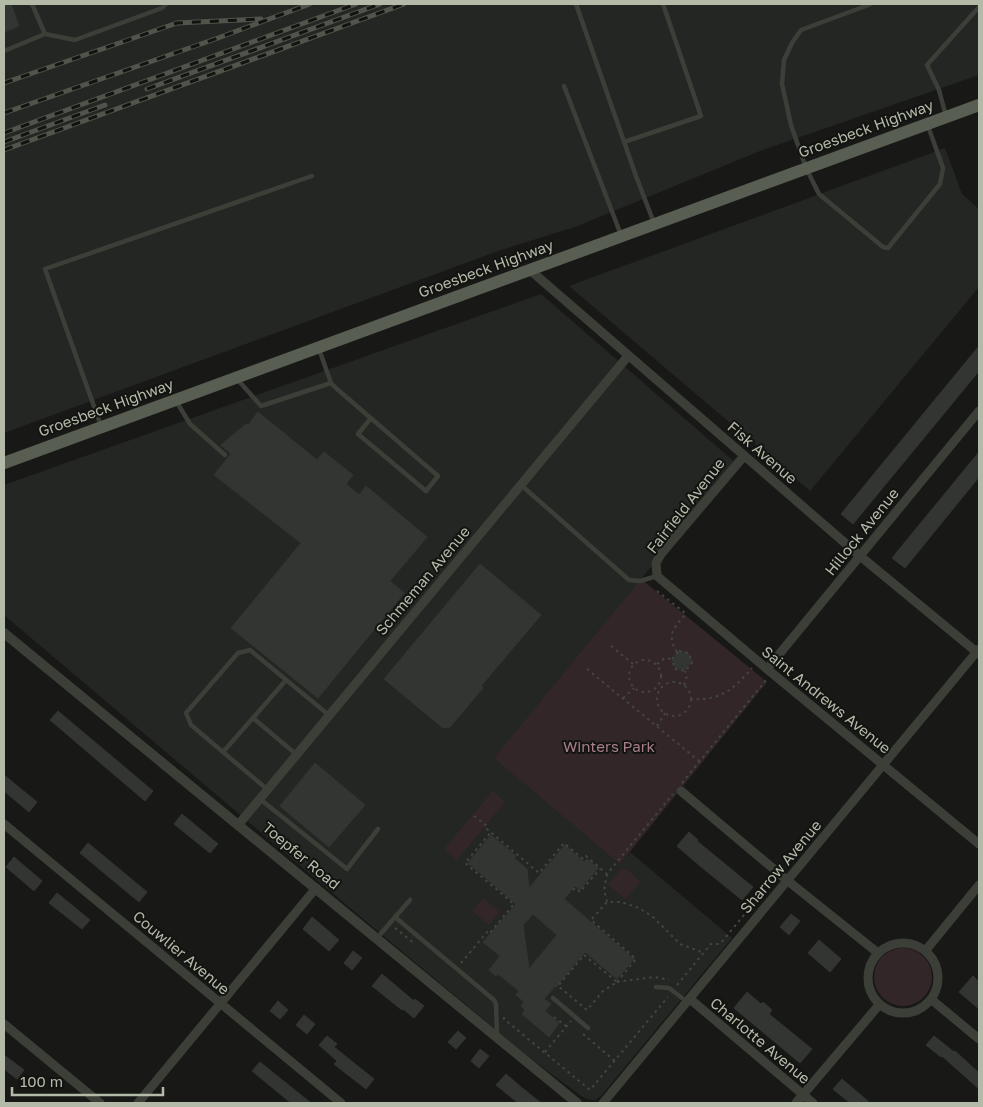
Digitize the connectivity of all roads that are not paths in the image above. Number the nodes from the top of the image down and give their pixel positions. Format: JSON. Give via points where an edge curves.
{"nodes":[{"id":1,"x":32,"y":4,"type":"edge"},
{"id":2,"x":166,"y":4,"type":"edge"},
{"id":3,"x":576,"y":4,"type":"edge"},
{"id":4,"x":663,"y":4,"type":"edge"},
{"id":5,"x":871,"y":4,"type":"edge"},
{"id":6,"x":979,"y":7,"type":"edge"},
{"id":7,"x":45,"y":34,"type":"junction"},
{"id":8,"x":4,"y":51,"type":"edge"},
{"id":9,"x":564,"y":86,"type":"dead end"},
{"id":10,"x":979,"y":105,"type":"edge"},
{"id":11,"x":947,"y":117,"type":"junction"},
{"id":12,"x":928,"y":124,"type":"junction"},
{"id":13,"x":624,"y":142,"type":"junction"},
{"id":14,"x":806,"y":168,"type":"junction"},
{"id":15,"x":312,"y":176,"type":"dead end"},
{"id":16,"x":655,"y":224,"type":"junction"},
{"id":17,"x":622,"y":236,"type":"junction"},
{"id":18,"x":530,"y":270,"type":"junction"},
{"id":19,"x":319,"y":347,"type":"junction"},
{"id":20,"x":628,"y":356,"type":"junction"},
{"id":21,"x":236,"y":378,"type":"junction"},
{"id":22,"x":330,"y":383,"type":"junction"},
{"id":23,"x":175,"y":400,"type":"junction"},
{"id":24,"x":979,"y":411,"type":"edge"},
{"id":25,"x":372,"y":418,"type":"junction"},
{"id":26,"x":102,"y":427,"type":"junction"},
{"id":27,"x":225,"y":455,"type":"dead end"},
{"id":28,"x":744,"y":456,"type":"junction"},
{"id":29,"x":4,"y":463,"type":"edge"},
{"id":30,"x":521,"y":485,"type":"junction"},
{"id":31,"x":860,"y":556,"type":"junction"},
{"id":32,"x":657,"y":576,"type":"junction"},
{"id":33,"x":4,"y":632,"type":"edge"},
{"id":34,"x":978,"y":652,"type":"edge"},
{"id":35,"x":767,"y":669,"type":"junction"},
{"id":36,"x":286,"y":680,"type":"junction"},
{"id":37,"x":330,"y":716,"type":"junction"},
{"id":38,"x":253,"y":718,"type":"junction"},
{"id":39,"x":223,"y":752,"type":"junction"},
{"id":40,"x":297,"y":755,"type":"junction"},
{"id":41,"x":883,"y":765,"type":"junction"},
{"id":42,"x":679,"y":789,"type":"road end"},
{"id":43,"x":268,"y":790,"type":"junction"},
{"id":44,"x":260,"y":800,"type":"junction"},
{"id":45,"x":4,"y":824,"type":"edge"},
{"id":46,"x":240,"y":824,"type":"junction"},
{"id":47,"x":378,"y":829,"type":"dead end"},
{"id":48,"x":979,"y":844,"type":"edge"},
{"id":49,"x":788,"y":881,"type":"junction"},
{"id":50,"x":979,"y":885,"type":"edge"},
{"id":51,"x":316,"y":888,"type":"junction"},
{"id":52,"x":410,"y":900,"type":"dead end"},
{"id":53,"x":395,"y":917,"type":"junction"},
{"id":54,"x":377,"y":938,"type":"junction"},
{"id":55,"x":926,"y":950,"type":"junction"},
{"id":56,"x":878,"y":953,"type":"junction"},
{"id":57,"x":656,"y":987,"type":"dead end"},
{"id":58,"x":553,"y":998,"type":"dead end"},
{"id":59,"x":932,"y":1000,"type":"junction"},
{"id":60,"x":689,"y":1001,"type":"junction"},
{"id":61,"x":220,"y":1003,"type":"junction"},
{"id":62,"x":879,"y":1005,"type":"junction"},
{"id":63,"x":4,"y":1024,"type":"edge"},
{"id":64,"x":588,"y":1028,"type":"dead end"},
{"id":65,"x":497,"y":1036,"type":"junction"},
{"id":66,"x":979,"y":1039,"type":"edge"},
{"id":67,"x":803,"y":1095,"type":"junction"},
{"id":68,"x":100,"y":1103,"type":"edge"},
{"id":69,"x":138,"y":1103,"type":"edge"},
{"id":70,"x":342,"y":1103,"type":"edge"},
{"id":71,"x":577,"y":1103,"type":"edge"},
{"id":72,"x":603,"y":1103,"type":"edge"},
{"id":73,"x":796,"y":1103,"type":"edge"},
{"id":74,"x":813,"y":1103,"type":"edge"}],
"edges":[{"from":1,"to":7,"type":"lane"},
{"from":2,"to":7,"type":"lane","via":[[75,40]]},
{"from":3,"to":13,"type":"lane"},
{"from":4,"to":13,"type":"lane","via":[[701,116]]},
{"from":5,"to":14,"type":"lane","via":[[801,30],[784,60],[782,84],[786,105]]},
{"from":6,"to":11,"type":"lane","via":[[926,65],[939,90]]},
{"from":7,"to":8,"type":"lane"},
{"from":9,"to":17,"type":"lane"},
{"from":10,"to":11,"type":"main road","name":"Groesbeck Highway"},
{"from":11,"to":12,"type":"main road","name":"Groesbeck Highway"},
{"from":12,"to":14,"type":"main road","name":"Groesbeck Highway"},
{"from":12,"to":14,"type":"lane","via":[[943,168],[940,184],[888,248],[819,194]]},
{"from":13,"to":16,"type":"lane"},
{"from":14,"to":16,"type":"main road","name":"Groesbeck Highway"},
{"from":15,"to":26,"type":"lane","via":[[45,269]]},
{"from":16,"to":17,"type":"main road","name":"Groesbeck Highway"},
{"from":17,"to":18,"type":"main road","name":"Groesbeck Highway"},
{"from":18,"to":19,"type":"main road","name":"Groesbeck Highway"},
{"from":18,"to":20,"type":"street","name":"Fisk Avenue"},
{"from":19,"to":21,"type":"main road","name":"Groesbeck Highway"},
{"from":19,"to":22,"type":"lane"},
{"from":20,"to":28,"type":"street","name":"Fisk Avenue"},
{"from":20,"to":30,"type":"street","name":"Schmeman Avenue"},
{"from":21,"to":22,"type":"lane","via":[[261,406]]},
{"from":21,"to":23,"type":"main road","name":"Groesbeck Highway"},
{"from":22,"to":25,"type":"lane"},
{"from":23,"to":26,"type":"main road","name":"Groesbeck Highway"},
{"from":23,"to":27,"type":"lane","via":[[190,424]]},
{"from":24,"to":31,"type":"street","name":"Hillock Avenue"},
{"from":25,"to":25,"type":"lane","via":[[438,476],[426,491],[358,434]]},
{"from":26,"to":29,"type":"main road","name":"Groesbeck Highway"},
{"from":28,"to":31,"type":"street","name":"Fisk Avenue"},
{"from":28,"to":32,"type":"street","name":"Fairfield Avenue","via":[[661,554],[656,563]]},
{"from":30,"to":32,"type":"lane","via":[[629,580],[640,581]]},
{"from":30,"to":37,"type":"street","name":"Schmeman Avenue"},
{"from":31,"to":34,"type":"street","name":"Fisk Avenue"},
{"from":31,"to":35,"type":"street","name":"Hillock Avenue"},
{"from":32,"to":35,"type":"street","name":"Saint Andrews Avenue"},
{"from":33,"to":46,"type":"street","name":"Toepfer Road"},
{"from":34,"to":41,"type":"street","name":"Sharrow Avenue"},
{"from":35,"to":41,"type":"street","name":"Saint Andrews Avenue"},
{"from":36,"to":37,"type":"lane"},
{"from":36,"to":38,"type":"lane"},
{"from":36,"to":39,"type":"lane","via":[[250,650],[238,653],[186,713],[190,725]]},
{"from":37,"to":40,"type":"street","name":"Schmeman Avenue"},
{"from":38,"to":39,"type":"lane"},
{"from":38,"to":40,"type":"lane"},
{"from":39,"to":43,"type":"lane"},
{"from":40,"to":43,"type":"street","name":"Schmeman Avenue"},
{"from":41,"to":48,"type":"street","name":"Saint Andrews Avenue"},
{"from":41,"to":49,"type":"street","name":"Sharrow Avenue"},
{"from":42,"to":49,"type":"street"},
{"from":43,"to":44,"type":"street","name":"Schmeman Avenue"},
{"from":44,"to":46,"type":"street","name":"Schmeman Avenue"},
{"from":44,"to":47,"type":"lane","via":[[347,869]]},
{"from":45,"to":61,"type":"street","name":"Couwlier Avenue"},
{"from":46,"to":51,"type":"street","name":"Toepfer Road"},
{"from":49,"to":56,"type":"street"},
{"from":49,"to":60,"type":"street","name":"Sharrow Avenue"},
{"from":50,"to":55,"type":"street"},
{"from":51,"to":54,"type":"street","name":"Toepfer Road"},
{"from":51,"to":61,"type":"street"},
{"from":52,"to":53,"type":"lane"},
{"from":53,"to":54,"type":"lane"},
{"from":53,"to":65,"type":"lane","via":[[494,1000]]},
{"from":54,"to":65,"type":"street","name":"Toepfer Road"},
{"from":55,"to":56,"type":"street","via":[[901,943]]},
{"from":55,"to":59,"type":"street","via":[[935,961],[939,974]]},
{"from":56,"to":62,"type":"street","via":[[871,962],[868,985]]},
{"from":57,"to":60,"type":"lane","via":[[669,988]]},
{"from":58,"to":64,"type":"lane"},
{"from":59,"to":62,"type":"street","via":[[921,1010],[907,1014],[892,1012]]},
{"from":59,"to":66,"type":"street"},
{"from":60,"to":67,"type":"street","name":"Charlotte Avenue"},
{"from":60,"to":72,"type":"street","name":"Sharrow Avenue"},
{"from":61,"to":69,"type":"street"},
{"from":61,"to":70,"type":"street","name":"Couwlier Avenue"},
{"from":62,"to":67,"type":"street"},
{"from":63,"to":68,"type":"street"},
{"from":65,"to":71,"type":"street","name":"Toepfer Road"},
{"from":67,"to":73,"type":"street"},
{"from":67,"to":74,"type":"street","name":"Charlotte Avenue"}]}
